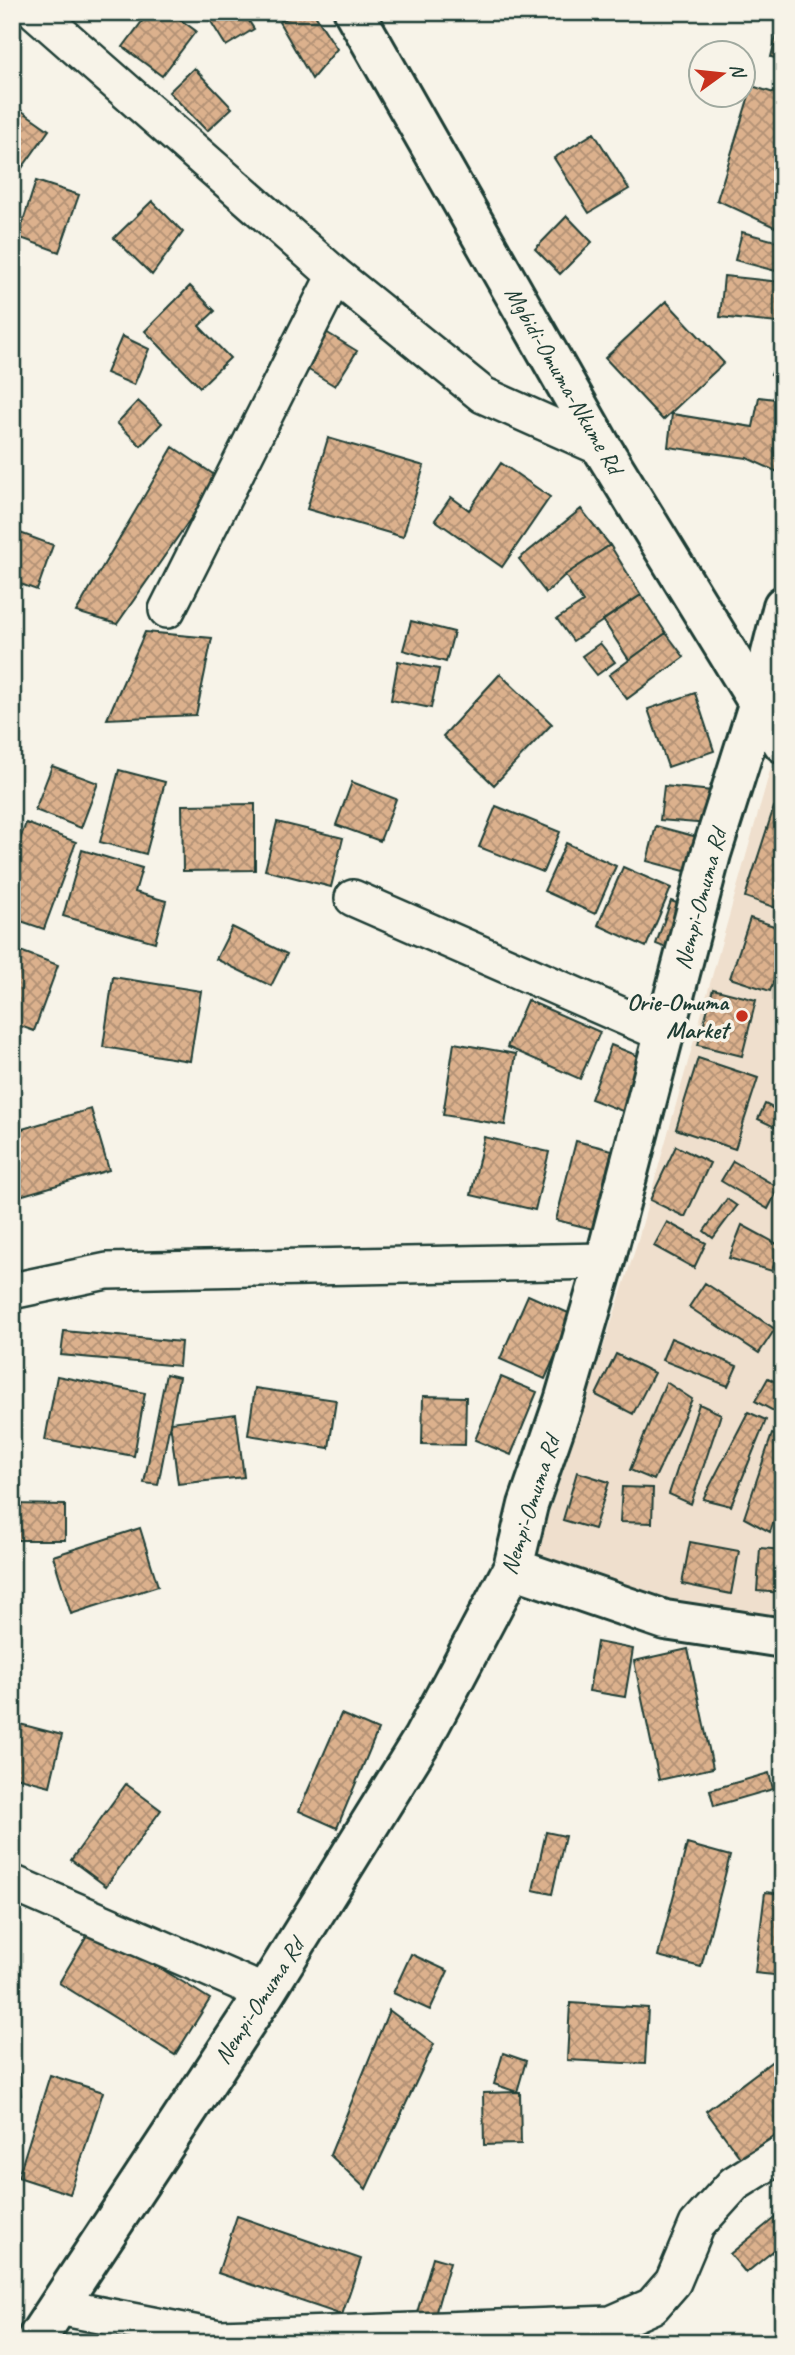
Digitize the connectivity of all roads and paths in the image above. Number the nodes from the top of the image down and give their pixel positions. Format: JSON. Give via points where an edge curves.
{"nodes":[{"id":1,"x":36,"y":12,"type":"edge"},
{"id":2,"x":354,"y":12,"type":"edge"},
{"id":3,"x":335,"y":275,"type":"junction"},
{"id":4,"x":602,"y":448,"type":"junction"},
{"id":5,"x":783,"y":607,"type":"edge"},
{"id":6,"x":167,"y":610,"type":"dead end"},
{"id":7,"x":758,"y":705,"type":"junction"},
{"id":8,"x":783,"y":743,"type":"edge"},
{"id":9,"x":353,"y":898,"type":"dead end"},
{"id":10,"x":664,"y":1034,"type":"junction"},
{"id":11,"x":605,"y":1261,"type":"junction"},
{"id":12,"x":12,"y":1292,"type":"edge"},
{"id":13,"x":513,"y":1568,"type":"junction"},
{"id":14,"x":783,"y":1638,"type":"edge"},
{"id":15,"x":12,"y":1883,"type":"edge"},
{"id":16,"x":265,"y":1993,"type":"junction"},
{"id":17,"x":783,"y":2154,"type":"edge"},
{"id":18,"x":59,"y":2307,"type":"junction"},
{"id":19,"x":222,"y":2340,"type":"edge"},
{"id":20,"x":34,"y":2343,"type":"edge"}],
"edges":[{"from":1,"to":3,"type":"street"},
{"from":2,"to":4,"type":"street","name":"Mgbidi-Omuma-Nkume Rd"},
{"from":3,"to":4,"type":"street","via":[[483,395]]},
{"from":3,"to":6,"type":"street"},
{"from":4,"to":7,"type":"street","name":"Mgbidi-Omuma-Nkume Rd"},
{"from":5,"to":7,"type":"street","name":"Nempi-Omuma Rd"},
{"from":7,"to":8,"type":"street","name":"Mgbidi-Omuma-Nkume Rd"},
{"from":7,"to":10,"type":"street","name":"Nempi-Omuma Rd","via":[[711,854]]},
{"from":9,"to":10,"type":"street"},
{"from":10,"to":11,"type":"street","name":"Nempi-Omuma Rd"},
{"from":11,"to":12,"type":"street","via":[[107,1271]]},
{"from":11,"to":13,"type":"street","name":"Nempi-Omuma Rd","via":[[528,1505]]},
{"from":13,"to":14,"type":"street","via":[[666,1620]]},
{"from":13,"to":16,"type":"street","name":"Nempi-Omuma Rd","via":[[424,1738]]},
{"from":15,"to":16,"type":"street"},
{"from":16,"to":18,"type":"street","name":"Nempi-Omuma Rd"},
{"from":17,"to":19,"type":"street","via":[[734,2183],[697,2225],[673,2282],[652,2306],[611,2324]]},
{"from":18,"to":19,"type":"street"},
{"from":18,"to":20,"type":"street","name":"Nempi-Omuma Rd"}]}
